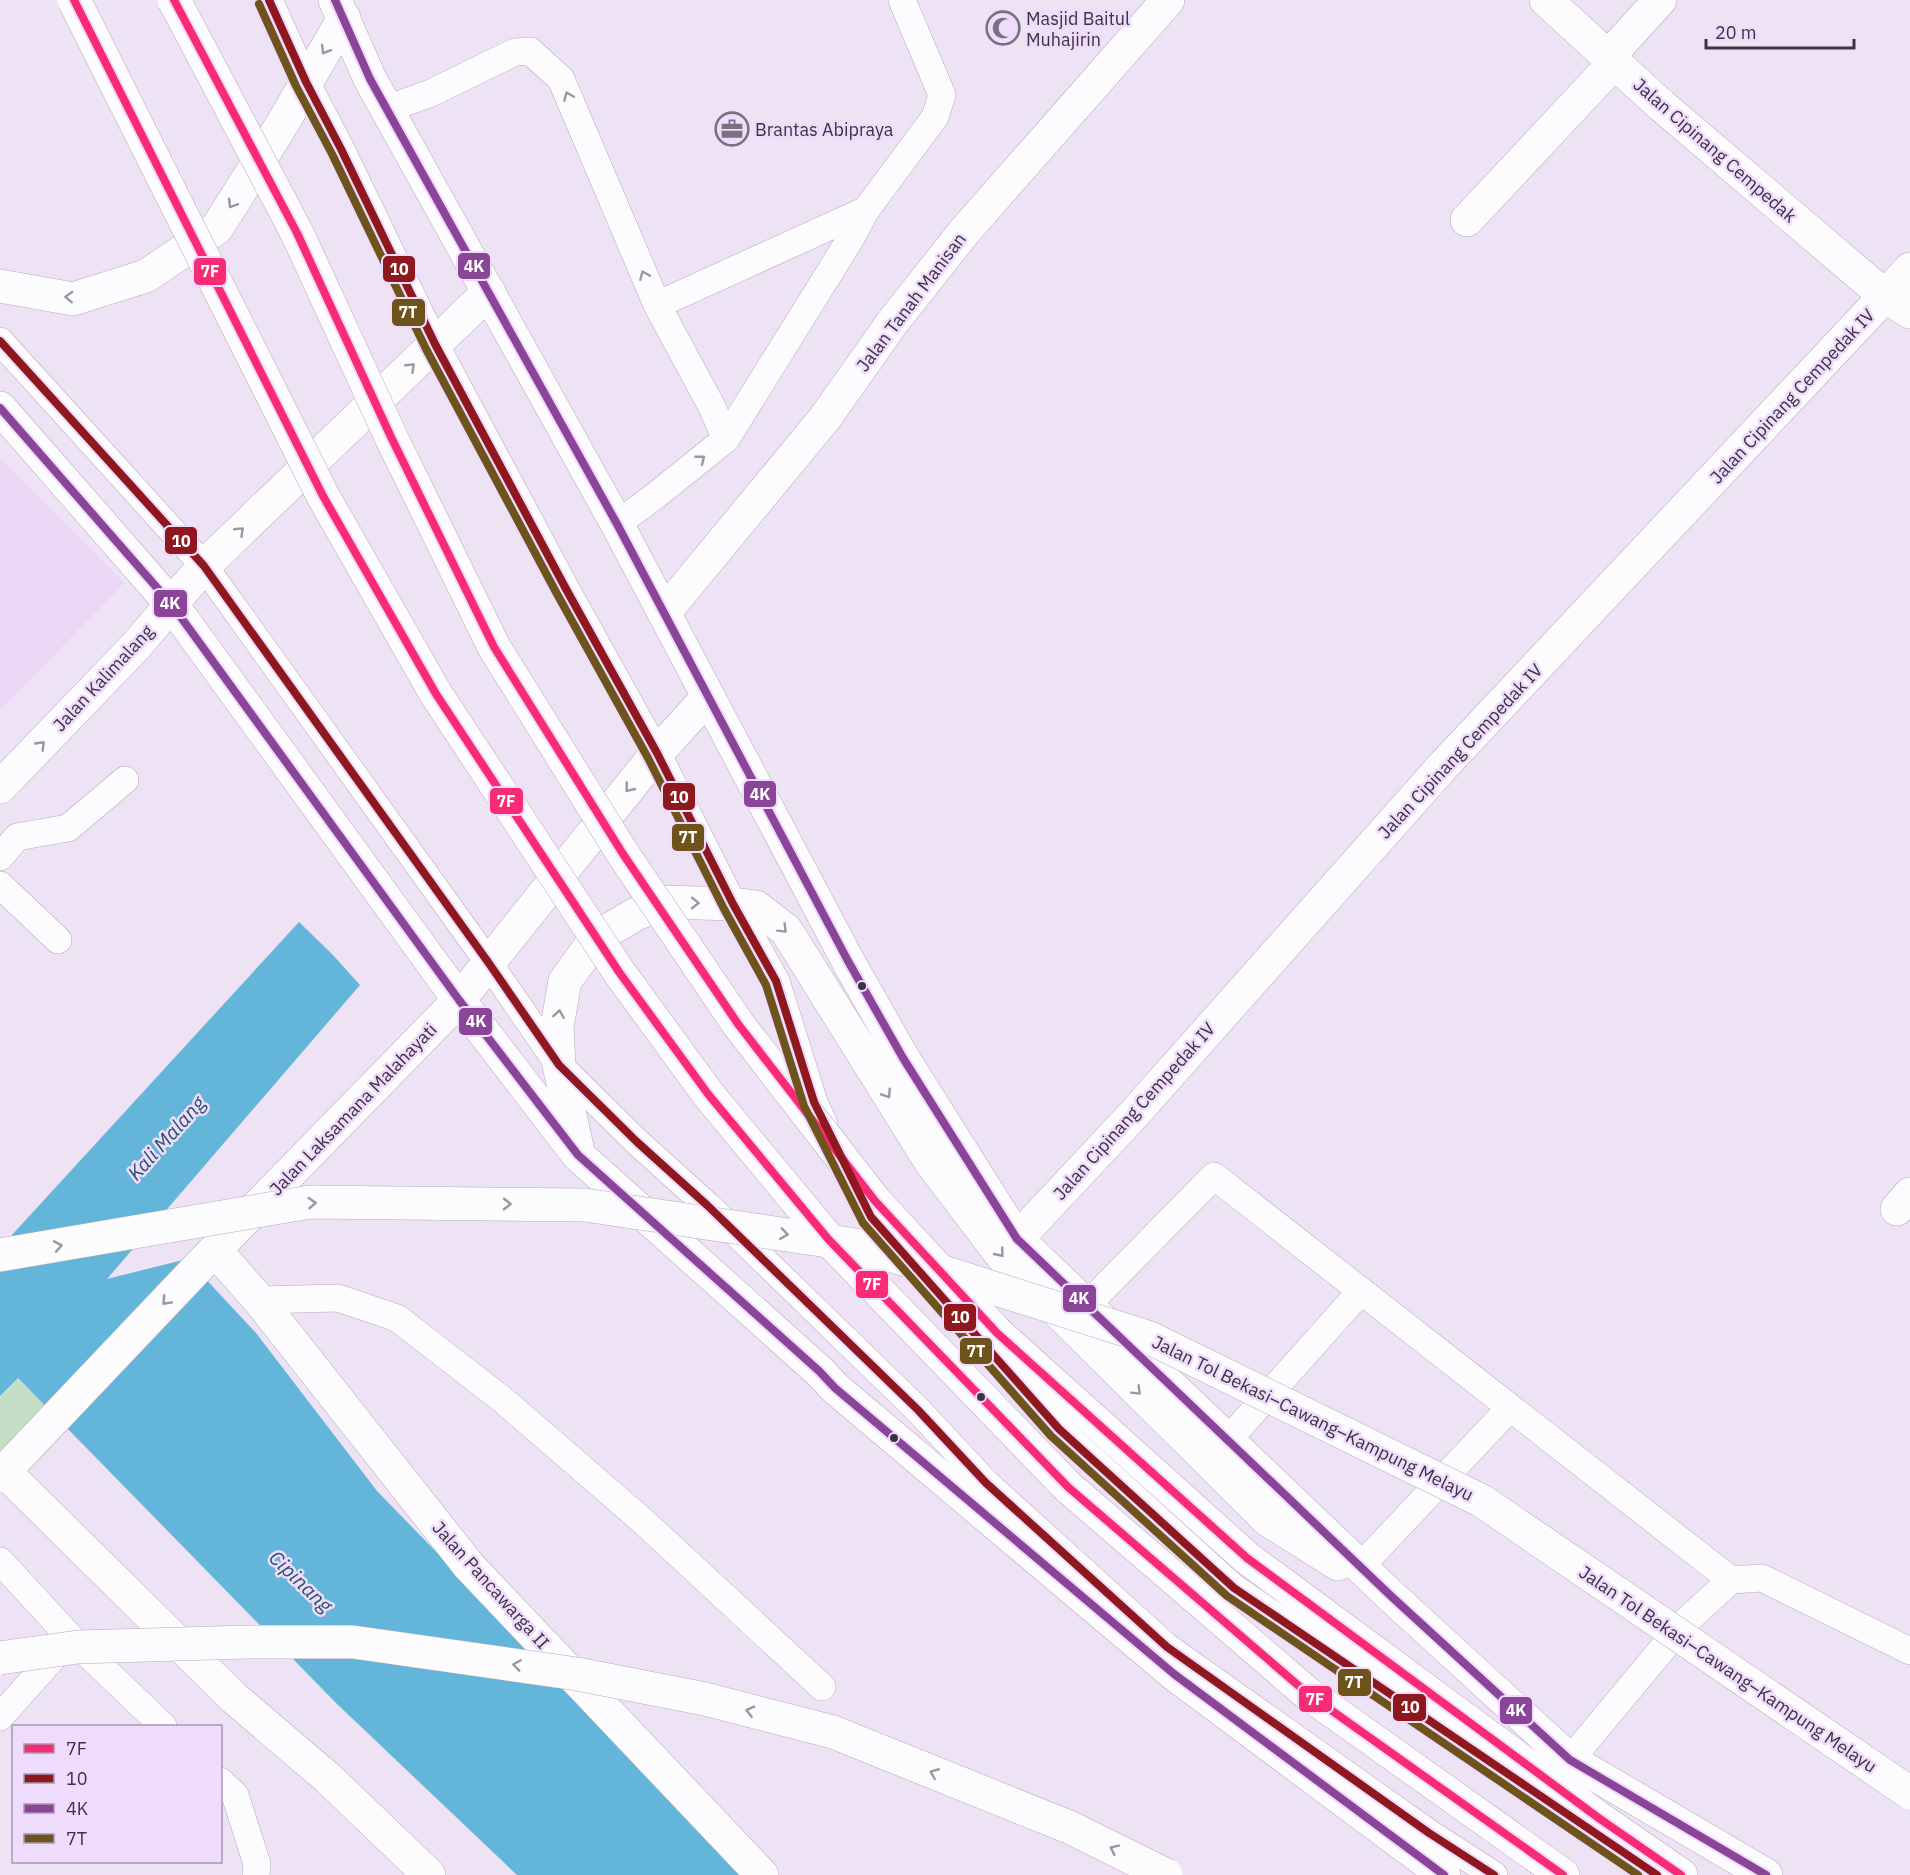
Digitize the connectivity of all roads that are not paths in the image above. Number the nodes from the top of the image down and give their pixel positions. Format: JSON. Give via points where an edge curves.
{"nodes":[{"id":1,"x":74,"y":0,"type":"edge"},
{"id":2,"x":174,"y":0,"type":"edge"},
{"id":3,"x":269,"y":0,"type":"edge"},
{"id":4,"x":902,"y":0,"type":"edge"},
{"id":5,"x":1168,"y":0,"type":"edge"},
{"id":6,"x":1546,"y":0,"type":"edge"},
{"id":7,"x":1660,"y":0,"type":"edge"},
{"id":8,"x":340,"y":9,"type":"edge"},
{"id":9,"x":1612,"y":60,"type":"junction"},
{"id":10,"x":306,"y":82,"type":"junction"},
{"id":11,"x":387,"y":109,"type":"junction"},
{"id":12,"x":866,"y":210,"type":"junction"},
{"id":13,"x":1467,"y":220,"type":"dead end"},
{"id":14,"x":1910,"y":269,"type":"edge"},
{"id":15,"x":0,"y":286,"type":"edge"},
{"id":16,"x":489,"y":292,"type":"junction"},
{"id":17,"x":1898,"y":304,"type":"edge"},
{"id":18,"x":657,"y":305,"type":"junction"},
{"id":19,"x":0,"y":341,"type":"edge"},
{"id":20,"x":435,"y":344,"type":"junction"},
{"id":21,"x":0,"y":408,"type":"edge"},
{"id":22,"x":726,"y":438,"type":"junction"},
{"id":23,"x":617,"y":524,"type":"junction"},
{"id":24,"x":204,"y":566,"type":"junction"},
{"id":25,"x":172,"y":604,"type":"junction"},
{"id":26,"x":664,"y":613,"type":"junction"},
{"id":27,"x":708,"y":697,"type":"junction"},
{"id":28,"x":657,"y":753,"type":"junction"},
{"id":29,"x":125,"y":780,"type":"dead end"},
{"id":30,"x":0,"y":786,"type":"edge"},
{"id":31,"x":0,"y":857,"type":"edge"},
{"id":32,"x":0,"y":885,"type":"edge"},
{"id":33,"x":733,"y":904,"type":"junction"},
{"id":34,"x":58,"y":940,"type":"dead end"},
{"id":35,"x":488,"y":962,"type":"junction"},
{"id":36,"x":459,"y":1000,"type":"junction"},
{"id":37,"x":559,"y":1065,"type":"junction"},
{"id":38,"x":578,"y":1155,"type":"junction"},
{"id":39,"x":1017,"y":1239,"type":"junction"},
{"id":40,"x":211,"y":1255,"type":"junction"},
{"id":41,"x":0,"y":1256,"type":"edge"},
{"id":42,"x":1361,"y":1291,"type":"junction"},
{"id":43,"x":259,"y":1300,"type":"junction"},
{"id":44,"x":1087,"y":1305,"type":"junction"},
{"id":45,"x":1510,"y":1408,"type":"junction"},
{"id":46,"x":1228,"y":1440,"type":"junction"},
{"id":47,"x":2,"y":1474,"type":"edge"},
{"id":48,"x":0,"y":1561,"type":"edge"},
{"id":49,"x":1360,"y":1567,"type":"junction"},
{"id":50,"x":1731,"y":1580,"type":"junction"},
{"id":51,"x":1392,"y":1597,"type":"junction"},
{"id":52,"x":71,"y":1638,"type":"junction"},
{"id":53,"x":1910,"y":1651,"type":"edge"},
{"id":54,"x":0,"y":1658,"type":"edge"},
{"id":55,"x":822,"y":1688,"type":"dead end"},
{"id":56,"x":0,"y":1717,"type":"edge"},
{"id":57,"x":162,"y":1725,"type":"edge"},
{"id":58,"x":1570,"y":1760,"type":"junction"},
{"id":59,"x":222,"y":1783,"type":"edge"},
{"id":60,"x":1910,"y":1793,"type":"edge"},
{"id":61,"x":256,"y":1875,"type":"edge"},
{"id":62,"x":429,"y":1875,"type":"edge"},
{"id":63,"x":762,"y":1875,"type":"edge"},
{"id":64,"x":1166,"y":1875,"type":"edge"},
{"id":65,"x":1444,"y":1875,"type":"edge"},
{"id":66,"x":1494,"y":1875,"type":"edge"},
{"id":67,"x":1563,"y":1875,"type":"edge"},
{"id":68,"x":1657,"y":1875,"type":"edge"},
{"id":69,"x":1681,"y":1875,"type":"edge"},
{"id":70,"x":1766,"y":1875,"type":"edge"}],
"edges":[{"from":1,"to":67,"type":"main road","bridge":true,"via":[[323,496],[436,694],[620,972],[708,1094],[829,1240],[1068,1487],[1307,1693]]},
{"from":2,"to":69,"type":"main road","bridge":true,"via":[[297,233],[391,438],[494,647],[623,854],[738,1024],[875,1201],[997,1333],[1247,1558]]},
{"from":3,"to":10,"type":"lane"},
{"from":4,"to":12,"type":"lane","via":[[942,95],[935,117]]},
{"from":5,"to":26,"type":"main road","name":"Jalan Tanah Manisan","via":[[964,232],[892,323],[825,418]]},
{"from":6,"to":9,"type":"main road","name":"Jalan Cipinang Cempedak"},
{"from":7,"to":9,"type":"main road"},
{"from":8,"to":10,"type":"main road","one_way":true},
{"from":8,"to":11,"type":"main road"},
{"from":9,"to":13,"type":"main road"},
{"from":9,"to":17,"type":"main road","name":"Jalan Cipinang Cempedak"},
{"from":10,"to":15,"type":"main road","one_way":true,"via":[[217,228],[146,276],[73,299]]},
{"from":10,"to":20,"type":"lane"},
{"from":11,"to":16,"type":"main road"},
{"from":18,"to":11,"type":"lane","one_way":true,"via":[[561,79],[530,51],[515,52],[431,93]]},
{"from":12,"to":18,"type":"lane"},
{"from":12,"to":22,"type":"lane"},
{"from":14,"to":17,"type":"main road","name":"Jalan Cipinang Cempedak IV"},
{"from":16,"to":20,"type":"main road","name":"Jalan Kalimalang"},
{"from":16,"to":23,"type":"main road"},
{"from":17,"to":39,"type":"main road","name":"Jalan Cipinang Cempedak IV","via":[[1443,766],[1134,1114]]},
{"from":18,"to":22,"type":"lane"},
{"from":19,"to":24,"type":"lane"},
{"from":24,"to":20,"type":"main road","name":"Jalan Kalimalang","one_way":true},
{"from":20,"to":28,"type":"lane"},
{"from":21,"to":25,"type":"main road"},
{"from":23,"to":22,"type":"lane","one_way":true},
{"from":23,"to":26,"type":"main road"},
{"from":24,"to":25,"type":"main road","name":"Jalan Kalimalang"},
{"from":24,"to":35,"type":"lane"},
{"from":30,"to":25,"type":"main road","name":"Jalan Kalimalang","one_way":true},
{"from":25,"to":36,"type":"main road"},
{"from":26,"to":27,"type":"main road"},
{"from":27,"to":28,"type":"main road","name":"Jalan Laksamana Malahayati"},
{"from":27,"to":39,"type":"main road","via":[[897,1049]]},
{"from":28,"to":33,"type":"lane"},
{"from":28,"to":35,"type":"main road","name":"Jalan Laksamana Malahayati","one_way":true},
{"from":29,"to":31,"type":"lane","via":[[68,828],[17,837]]},
{"from":32,"to":34,"type":"lane"},
{"from":37,"to":33,"type":"main road","one_way":true,"via":[[557,1027],[565,981],[597,937],[665,902]]},
{"from":33,"to":51,"type":"main road","one_way":true,"via":[[756,907],[786,930],[930,1161],[1002,1256],[1268,1520]]},
{"from":33,"to":68,"type":"lane","via":[[776,981],[814,1102],[871,1217],[1059,1429],[1234,1588]]},
{"from":35,"to":36,"type":"main road","name":"Jalan Laksamana Malahayati"},
{"from":35,"to":37,"type":"lane"},
{"from":36,"to":38,"type":"main road"},
{"from":36,"to":40,"type":"main road","name":"Jalan Laksamana Malahayati"},
{"from":37,"to":38,"type":"main road"},
{"from":37,"to":66,"type":"lane","via":[[910,1402],[986,1483],[1167,1647]]},
{"from":38,"to":65,"type":"main road","via":[[835,1388],[1174,1674]]},
{"from":39,"to":44,"type":"main road"},
{"from":40,"to":43,"type":"main road","name":"Jalan Pancawarga II"},
{"from":40,"to":47,"type":"main road","name":"Jalan Laksamana Malahayati","one_way":true},
{"from":41,"to":60,"type":"main road","name":"Jalan Tol Bekasi–Cawang–Kampung Melayu","one_way":true,"bridge":true,"via":[[310,1202],[585,1205],[862,1246],[1150,1338],[1482,1501]]},
{"from":42,"to":44,"type":"lane","via":[[1214,1176]]},
{"from":42,"to":45,"type":"lane"},
{"from":42,"to":46,"type":"lane"},
{"from":43,"to":55,"type":"lane","via":[[338,1298],[397,1318],[503,1400],[644,1522]]},
{"from":43,"to":63,"type":"main road","name":"Jalan Pancawarga II","via":[[469,1566]]},
{"from":44,"to":46,"type":"main road"},
{"from":45,"to":49,"type":"lane"},
{"from":45,"to":50,"type":"lane"},
{"from":46,"to":49,"type":"main road"},
{"from":47,"to":62,"type":"main road","via":[[233,1697],[329,1779]]},
{"from":48,"to":52,"type":"lane"},
{"from":49,"to":51,"type":"main road"},
{"from":50,"to":53,"type":"lane","via":[[1762,1578]]},
{"from":50,"to":58,"type":"lane","via":[[1684,1623]]},
{"from":51,"to":58,"type":"main road"},
{"from":52,"to":56,"type":"lane"},
{"from":52,"to":57,"type":"lane"},
{"from":64,"to":54,"type":"main road","one_way":true,"bridge":true,"via":[[1068,1827],[833,1732],[705,1699],[578,1674],[353,1642],[78,1647]]},
{"from":58,"to":70,"type":"main road"},
{"from":59,"to":61,"type":"lane","via":[[235,1795],[257,1864]]}]}
